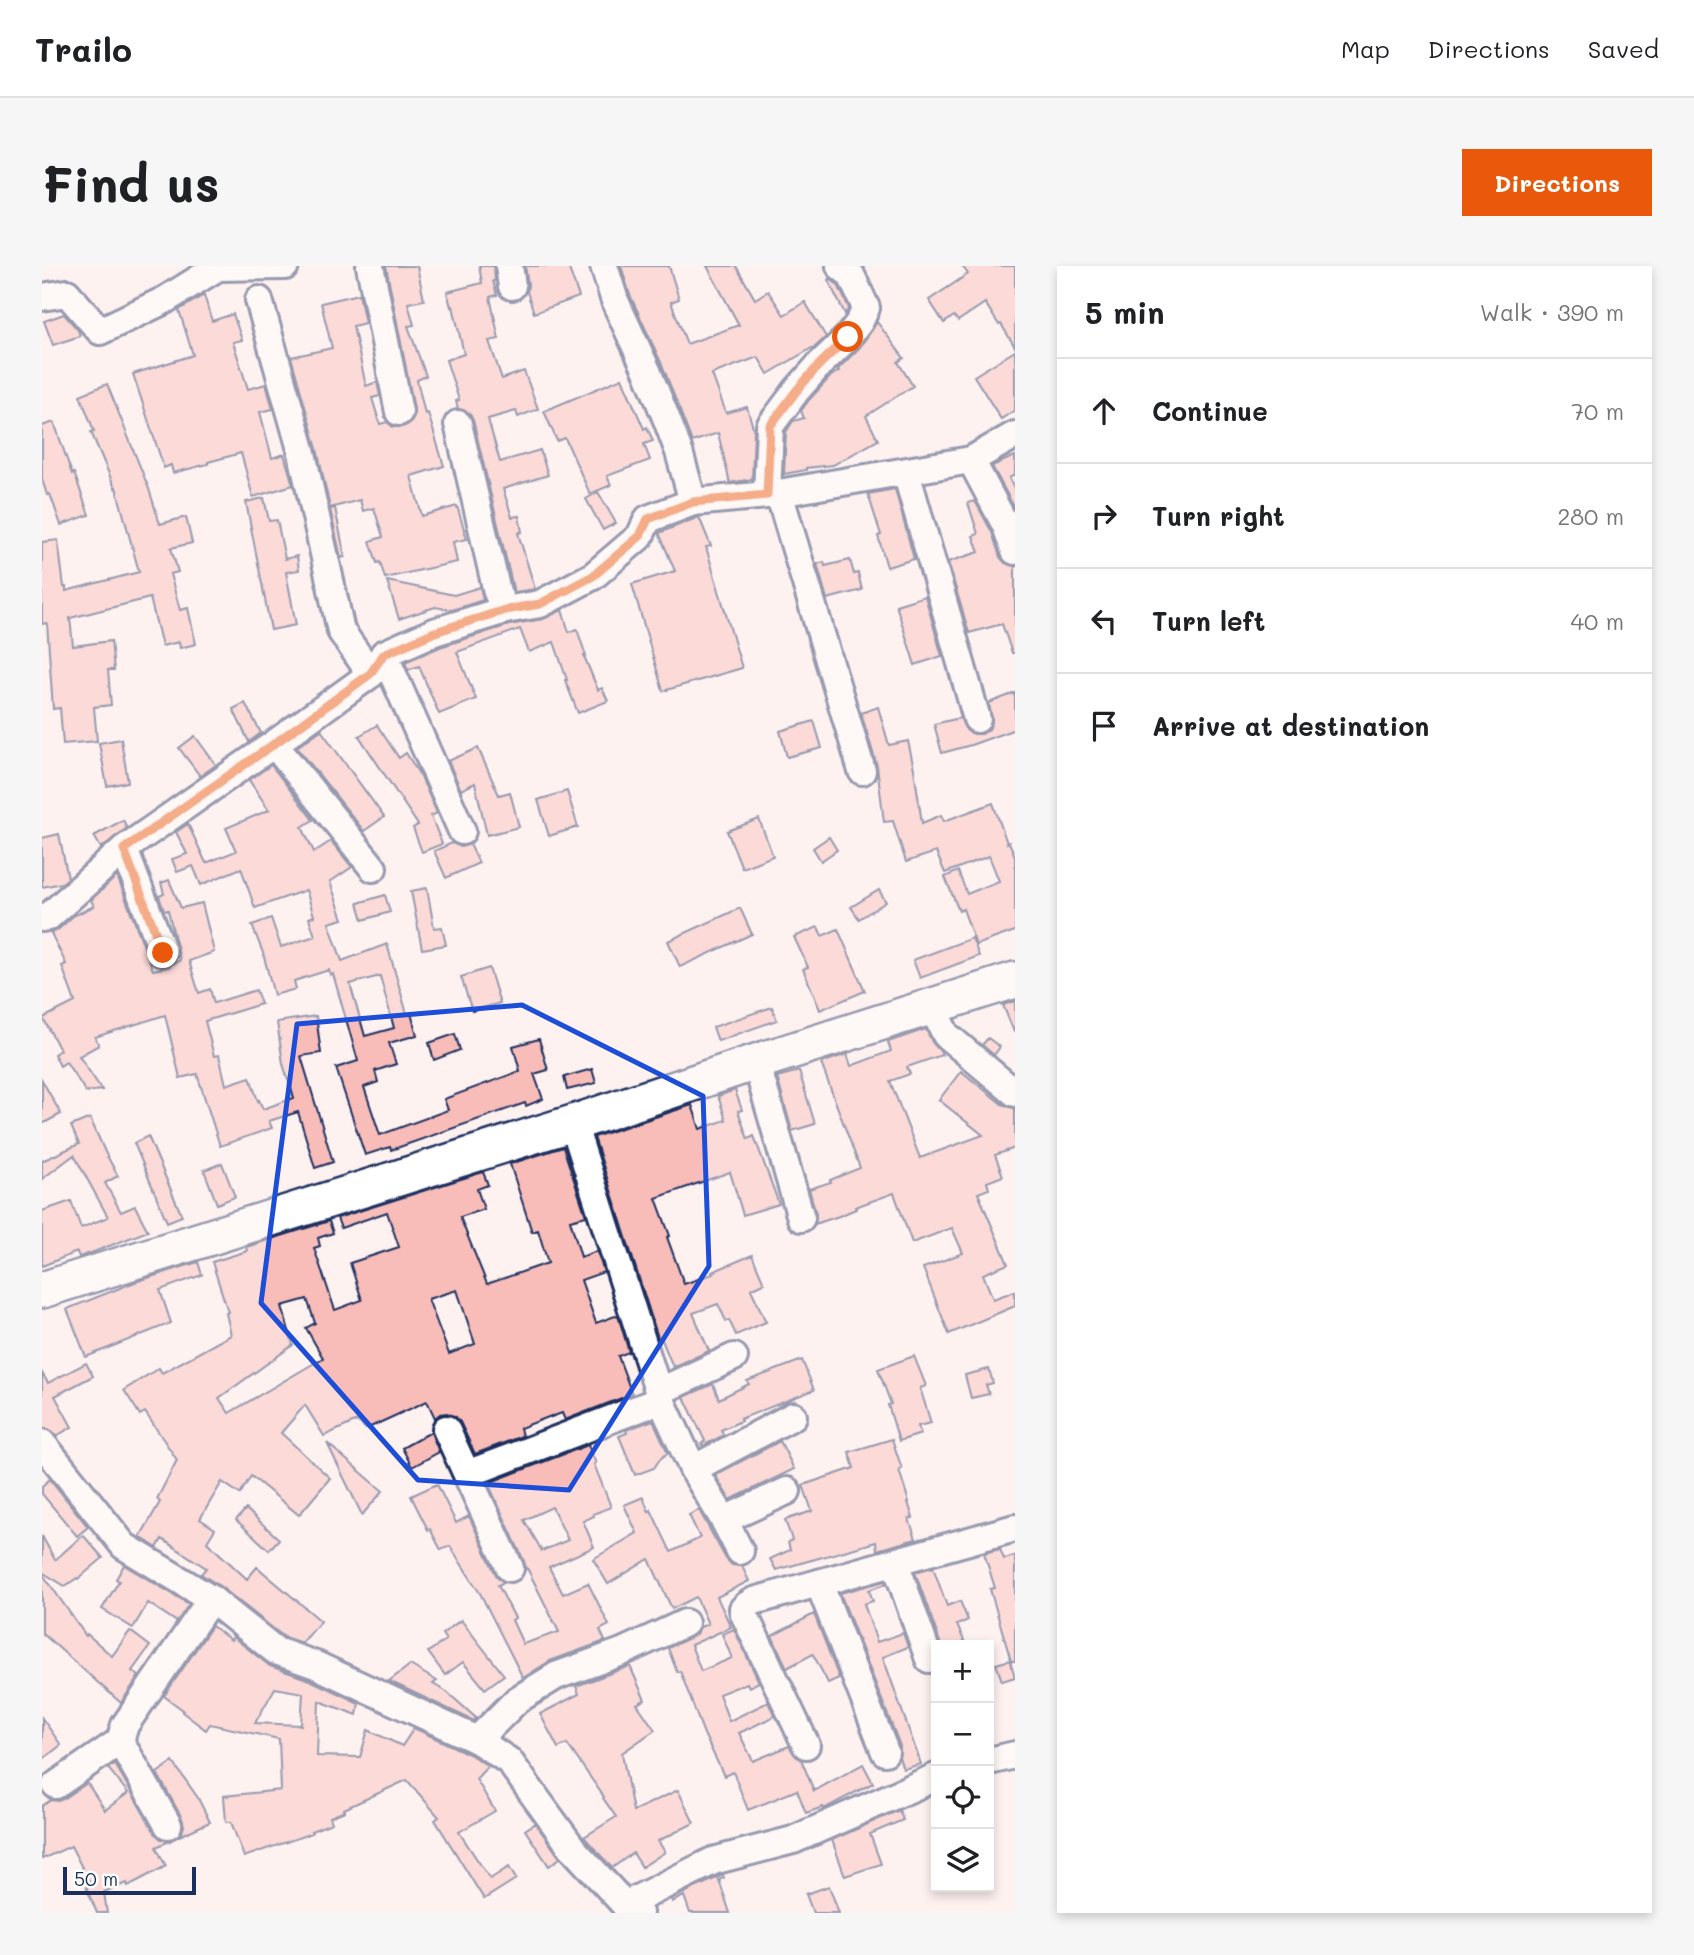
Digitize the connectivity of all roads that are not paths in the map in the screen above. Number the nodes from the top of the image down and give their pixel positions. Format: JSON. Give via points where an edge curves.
{"nodes":[{"id":1,"x":285,"y":266,"type":"edge"},
{"id":2,"x":370,"y":266,"type":"edge"},
{"id":3,"x":604,"y":266,"type":"edge"},
{"id":4,"x":840,"y":266,"type":"edge"},
{"id":5,"x":42,"y":297,"type":"edge"},
{"id":6,"x":259,"y":300,"type":"dead end"},
{"id":7,"x":399,"y":412,"type":"dead end"},
{"id":8,"x":458,"y":424,"type":"dead end"},
{"id":9,"x":1015,"y":435,"type":"edge"},
{"id":10,"x":971,"y":460,"type":"junction"},
{"id":11,"x":906,"y":472,"type":"junction"},
{"id":12,"x":773,"y":494,"type":"junction"},
{"id":13,"x":693,"y":502,"type":"junction"},
{"id":14,"x":1015,"y":551,"type":"edge"},
{"id":15,"x":505,"y":610,"type":"junction"},
{"id":16,"x":377,"y":664,"type":"junction"},
{"id":17,"x":977,"y":719,"type":"dead end"},
{"id":18,"x":274,"y":744,"type":"junction"},
{"id":19,"x":862,"y":771,"type":"dead end"},
{"id":20,"x":461,"y":831,"type":"dead end"},
{"id":21,"x":124,"y":849,"type":"junction"},
{"id":22,"x":373,"y":868,"type":"dead end"},
{"id":23,"x":42,"y":918,"type":"edge"},
{"id":24,"x":163,"y":953,"type":"dead end"},
{"id":25,"x":1015,"y":979,"type":"edge"},
{"id":26,"x":931,"y":1005,"type":"junction"},
{"id":27,"x":756,"y":1062,"type":"junction"},
{"id":28,"x":1015,"y":1093,"type":"edge"},
{"id":29,"x":573,"y":1122,"type":"junction"},
{"id":30,"x":801,"y":1218,"type":"dead end"},
{"id":31,"x":42,"y":1290,"type":"edge"},
{"id":32,"x":734,"y":1357,"type":"dead end"},
{"id":33,"x":659,"y":1396,"type":"junction"},
{"id":34,"x":793,"y":1416,"type":"dead end"},
{"id":35,"x":446,"y":1429,"type":"dead end"},
{"id":36,"x":42,"y":1443,"type":"edge"},
{"id":37,"x":693,"y":1469,"type":"junction"},
{"id":38,"x":467,"y":1474,"type":"junction"},
{"id":39,"x":787,"y":1491,"type":"dead end"},
{"id":40,"x":724,"y":1520,"type":"junction"},
{"id":41,"x":1015,"y":1528,"type":"edge"},
{"id":42,"x":740,"y":1551,"type":"dead end"},
{"id":43,"x":895,"y":1562,"type":"junction"},
{"id":44,"x":510,"y":1568,"type":"dead end"},
{"id":45,"x":819,"y":1583,"type":"junction"},
{"id":46,"x":211,"y":1599,"type":"junction"},
{"id":47,"x":685,"y":1623,"type":"dead end"},
{"id":48,"x":929,"y":1659,"type":"dead end"},
{"id":49,"x":477,"y":1740,"type":"junction"},
{"id":50,"x":120,"y":1741,"type":"junction"},
{"id":51,"x":806,"y":1745,"type":"dead end"},
{"id":52,"x":885,"y":1752,"type":"dead end"},
{"id":53,"x":1015,"y":1755,"type":"edge"},
{"id":54,"x":994,"y":1760,"type":"edge"},
{"id":55,"x":931,"y":1779,"type":"edge"},
{"id":56,"x":56,"y":1784,"type":"dead end"},
{"id":57,"x":168,"y":1825,"type":"dead end"},
{"id":58,"x":632,"y":1909,"type":"edge"}],
"edges":[{"from":1,"to":5,"type":"street","via":[[218,267],[165,300],[100,331],[67,293]]},
{"from":2,"to":7,"type":"street"},
{"from":3,"to":13,"type":"street","via":[[667,420]]},
{"from":4,"to":12,"type":"street","via":[[851,275],[866,308],[848,337],[812,372],[770,426]]},
{"from":6,"to":16,"type":"street","via":[[302,453],[341,631]]},
{"from":8,"to":15,"type":"street"},
{"from":9,"to":10,"type":"street"},
{"from":10,"to":11,"type":"street"},
{"from":10,"to":14,"type":"street"},
{"from":11,"to":12,"type":"street"},
{"from":11,"to":17,"type":"street"},
{"from":12,"to":13,"type":"street"},
{"from":12,"to":19,"type":"street"},
{"from":13,"to":15,"type":"street","via":[[648,519],[640,536],[593,576],[540,604]]},
{"from":15,"to":16,"type":"street","via":[[435,632]]},
{"from":16,"to":18,"type":"street"},
{"from":16,"to":20,"type":"street"},
{"from":18,"to":21,"type":"street"},
{"from":18,"to":22,"type":"street"},
{"from":21,"to":23,"type":"street"},
{"from":21,"to":24,"type":"street"},
{"from":25,"to":26,"type":"main road"},
{"from":26,"to":27,"type":"main road","via":[[883,1028]]},
{"from":26,"to":28,"type":"street","via":[[946,1035]]},
{"from":27,"to":29,"type":"main road"},
{"from":27,"to":30,"type":"street"},
{"from":29,"to":31,"type":"main road"},
{"from":29,"to":33,"type":"street"},
{"from":32,"to":33,"type":"street"},
{"from":33,"to":37,"type":"street"},
{"from":33,"to":38,"type":"street"},
{"from":34,"to":37,"type":"street"},
{"from":35,"to":38,"type":"street"},
{"from":36,"to":46,"type":"street","via":[[124,1546]]},
{"from":37,"to":40,"type":"street"},
{"from":38,"to":44,"type":"street"},
{"from":39,"to":40,"type":"street"},
{"from":40,"to":42,"type":"street"},
{"from":41,"to":43,"type":"street"},
{"from":43,"to":45,"type":"street"},
{"from":43,"to":48,"type":"street"},
{"from":45,"to":51,"type":"street","via":[[754,1601],[743,1609]]},
{"from":45,"to":52,"type":"street"},
{"from":46,"to":49,"type":"street","via":[[276,1651]]},
{"from":46,"to":50,"type":"street","via":[[125,1725]]},
{"from":47,"to":49,"type":"street","via":[[556,1676],[517,1700]]},
{"from":49,"to":58,"type":"street","via":[[509,1761],[573,1849]]},
{"from":50,"to":56,"type":"street"},
{"from":50,"to":57,"type":"street"},
{"from":53,"to":54,"type":"street"},
{"from":55,"to":58,"type":"street","via":[[793,1840],[713,1861]]}]}
